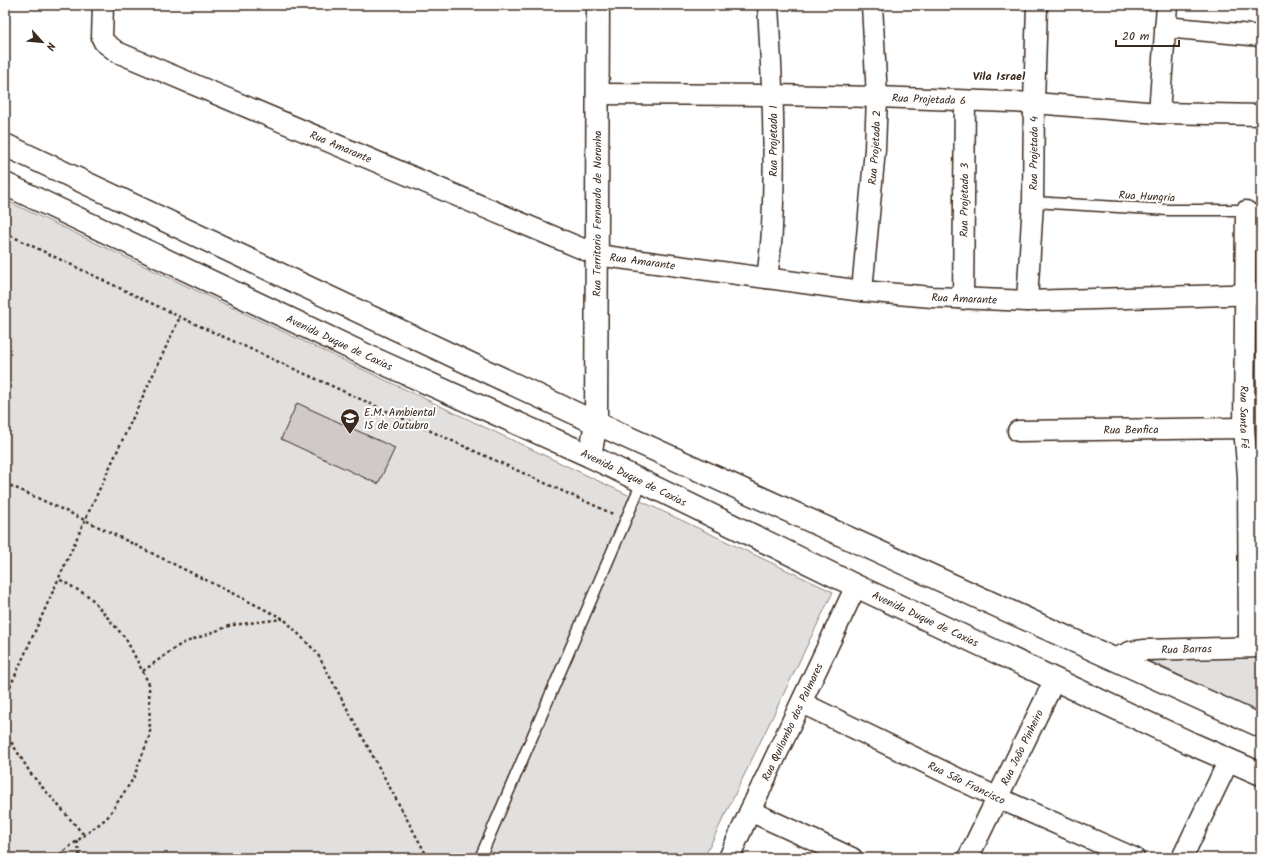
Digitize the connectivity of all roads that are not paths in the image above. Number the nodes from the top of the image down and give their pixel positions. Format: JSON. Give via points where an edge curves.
{"nodes":[{"id":1,"x":103,"y":5,"type":"edge"},
{"id":2,"x":598,"y":5,"type":"edge"},
{"id":3,"x":768,"y":5,"type":"edge"},
{"id":4,"x":872,"y":5,"type":"edge"},
{"id":5,"x":1037,"y":5,"type":"edge"},
{"id":6,"x":1167,"y":5,"type":"edge"},
{"id":7,"x":1165,"y":27,"type":"junction"},
{"id":8,"x":1261,"y":36,"type":"edge"},
{"id":9,"x":597,"y":94,"type":"junction"},
{"id":10,"x":772,"y":95,"type":"junction"},
{"id":11,"x":878,"y":97,"type":"junction"},
{"id":12,"x":965,"y":101,"type":"junction"},
{"id":13,"x":1034,"y":103,"type":"junction"},
{"id":14,"x":1159,"y":113,"type":"junction"},
{"id":15,"x":1261,"y":116,"type":"edge"},
{"id":16,"x":5,"y":146,"type":"edge"},
{"id":17,"x":5,"y":184,"type":"edge"},
{"id":18,"x":1032,"y":202,"type":"junction"},
{"id":19,"x":1253,"y":210,"type":"edge"},
{"id":20,"x":596,"y":255,"type":"junction"},
{"id":21,"x":767,"y":278,"type":"junction"},
{"id":22,"x":862,"y":291,"type":"junction"},
{"id":23,"x":1253,"y":294,"type":"edge"},
{"id":24,"x":963,"y":298,"type":"junction"},
{"id":25,"x":1027,"y":301,"type":"junction"},
{"id":26,"x":596,"y":423,"type":"junction"},
{"id":27,"x":1244,"y":428,"type":"junction"},
{"id":28,"x":1018,"y":431,"type":"dead end"},
{"id":29,"x":590,"y":456,"type":"junction"},
{"id":30,"x":1254,"y":476,"type":"edge"},
{"id":31,"x":642,"y":482,"type":"junction"},
{"id":32,"x":856,"y":586,"type":"junction"},
{"id":33,"x":1255,"y":647,"type":"edge"},
{"id":34,"x":1114,"y":659,"type":"junction"},
{"id":35,"x":1055,"y":679,"type":"junction"},
{"id":36,"x":802,"y":703,"type":"junction"},
{"id":37,"x":1261,"y":726,"type":"edge"},
{"id":38,"x":1229,"y":760,"type":"junction"},
{"id":39,"x":1261,"y":774,"type":"edge"},
{"id":40,"x":996,"y":797,"type":"junction"},
{"id":41,"x":750,"y":811,"type":"junction"},
{"id":42,"x":480,"y":858,"type":"edge"},
{"id":43,"x":729,"y":858,"type":"edge"},
{"id":44,"x":852,"y":858,"type":"edge"},
{"id":45,"x":968,"y":858,"type":"edge"},
{"id":46,"x":1134,"y":858,"type":"edge"},
{"id":47,"x":1182,"y":858,"type":"edge"}],
"edges":[{"from":1,"to":20,"type":"street","name":"Rua Amarante","via":[[102,38],[117,52]]},
{"from":2,"to":9,"type":"main road","name":"Rua Territorio Fernando de Noronha"},
{"from":3,"to":10,"type":"street","name":"Rua Projetada 1"},
{"from":4,"to":11,"type":"street","name":"Rua Projetada 2"},
{"from":5,"to":13,"type":"street","name":"Rua Projetada 4"},
{"from":6,"to":7,"type":"street"},
{"from":7,"to":8,"type":"street"},
{"from":7,"to":14,"type":"street"},
{"from":9,"to":10,"type":"street","name":"Rua Projetada 6"},
{"from":9,"to":20,"type":"main road","name":"Rua Territorio Fernando de Noronha"},
{"from":10,"to":11,"type":"street","name":"Rua Projetada 6"},
{"from":10,"to":21,"type":"street","name":"Rua Projetada 1","via":[[772,227]]},
{"from":11,"to":12,"type":"street","name":"Rua Projetada 6"},
{"from":11,"to":22,"type":"street","name":"Rua Projetada 2"},
{"from":12,"to":13,"type":"street","name":"Rua Projetada 6"},
{"from":12,"to":24,"type":"street","name":"Rua Projetada 3"},
{"from":13,"to":14,"type":"street","name":"Rua Projetada 6"},
{"from":13,"to":18,"type":"street","name":"Rua Projetada 4"},
{"from":14,"to":15,"type":"street","name":"Rua Projetada 6"},
{"from":16,"to":26,"type":"main road"},
{"from":17,"to":29,"type":"main road","name":"Avenida Duque de Caxias","via":[[358,351]]},
{"from":18,"to":19,"type":"lane","name":"Rua Hungria","via":[[1169,210]]},
{"from":18,"to":25,"type":"street","name":"Rua Projetada 4"},
{"from":19,"to":23,"type":"street","name":"Rua Santa Fé"},
{"from":20,"to":21,"type":"street","name":"Rua Amarante"},
{"from":20,"to":26,"type":"main road","name":"Rua Territorio Fernando de Noronha"},
{"from":21,"to":22,"type":"street","name":"Rua Amarante"},
{"from":22,"to":24,"type":"street","name":"Rua Amarante"},
{"from":23,"to":25,"type":"street","name":"Rua Amarante"},
{"from":23,"to":27,"type":"street","name":"Rua Santa Fé"},
{"from":24,"to":25,"type":"street","name":"Rua Amarante"},
{"from":26,"to":29,"type":"main road","name":"Rua Territorio Fernando de Noronha"},
{"from":26,"to":34,"type":"main road"},
{"from":27,"to":28,"type":"street","name":"Rua Benfica"},
{"from":27,"to":30,"type":"street","name":"Rua Santa Fé"},
{"from":29,"to":31,"type":"main road","name":"Avenida Duque de Caxias"},
{"from":30,"to":33,"type":"street","name":"Rua Santa Fé"},
{"from":31,"to":32,"type":"main road","name":"Avenida Duque de Caxias"},
{"from":31,"to":42,"type":"lane"},
{"from":32,"to":35,"type":"main road","name":"Avenida Duque de Caxias"},
{"from":32,"to":36,"type":"street","name":"Rua Quilombo dos Palmares"},
{"from":33,"to":34,"type":"street","name":"Rua Barras","via":[[1146,650],[1130,652]]},
{"from":34,"to":37,"type":"main road"},
{"from":35,"to":38,"type":"main road","name":"Avenida Duque de Caxias"},
{"from":35,"to":40,"type":"street","name":"Rua João Pinheiro"},
{"from":36,"to":40,"type":"street","name":"Rua São Francisco"},
{"from":36,"to":41,"type":"street","name":"Rua Quilombo dos Palmares"},
{"from":38,"to":39,"type":"main road","name":"Avenida Duque de Caxias"},
{"from":38,"to":47,"type":"street"},
{"from":40,"to":45,"type":"street","name":"Rua João Pinheiro"},
{"from":40,"to":46,"type":"street","name":"Rua São Francisco"},
{"from":41,"to":43,"type":"street","name":"Rua Quilombo dos Palmares"},
{"from":41,"to":44,"type":"street"}]}
